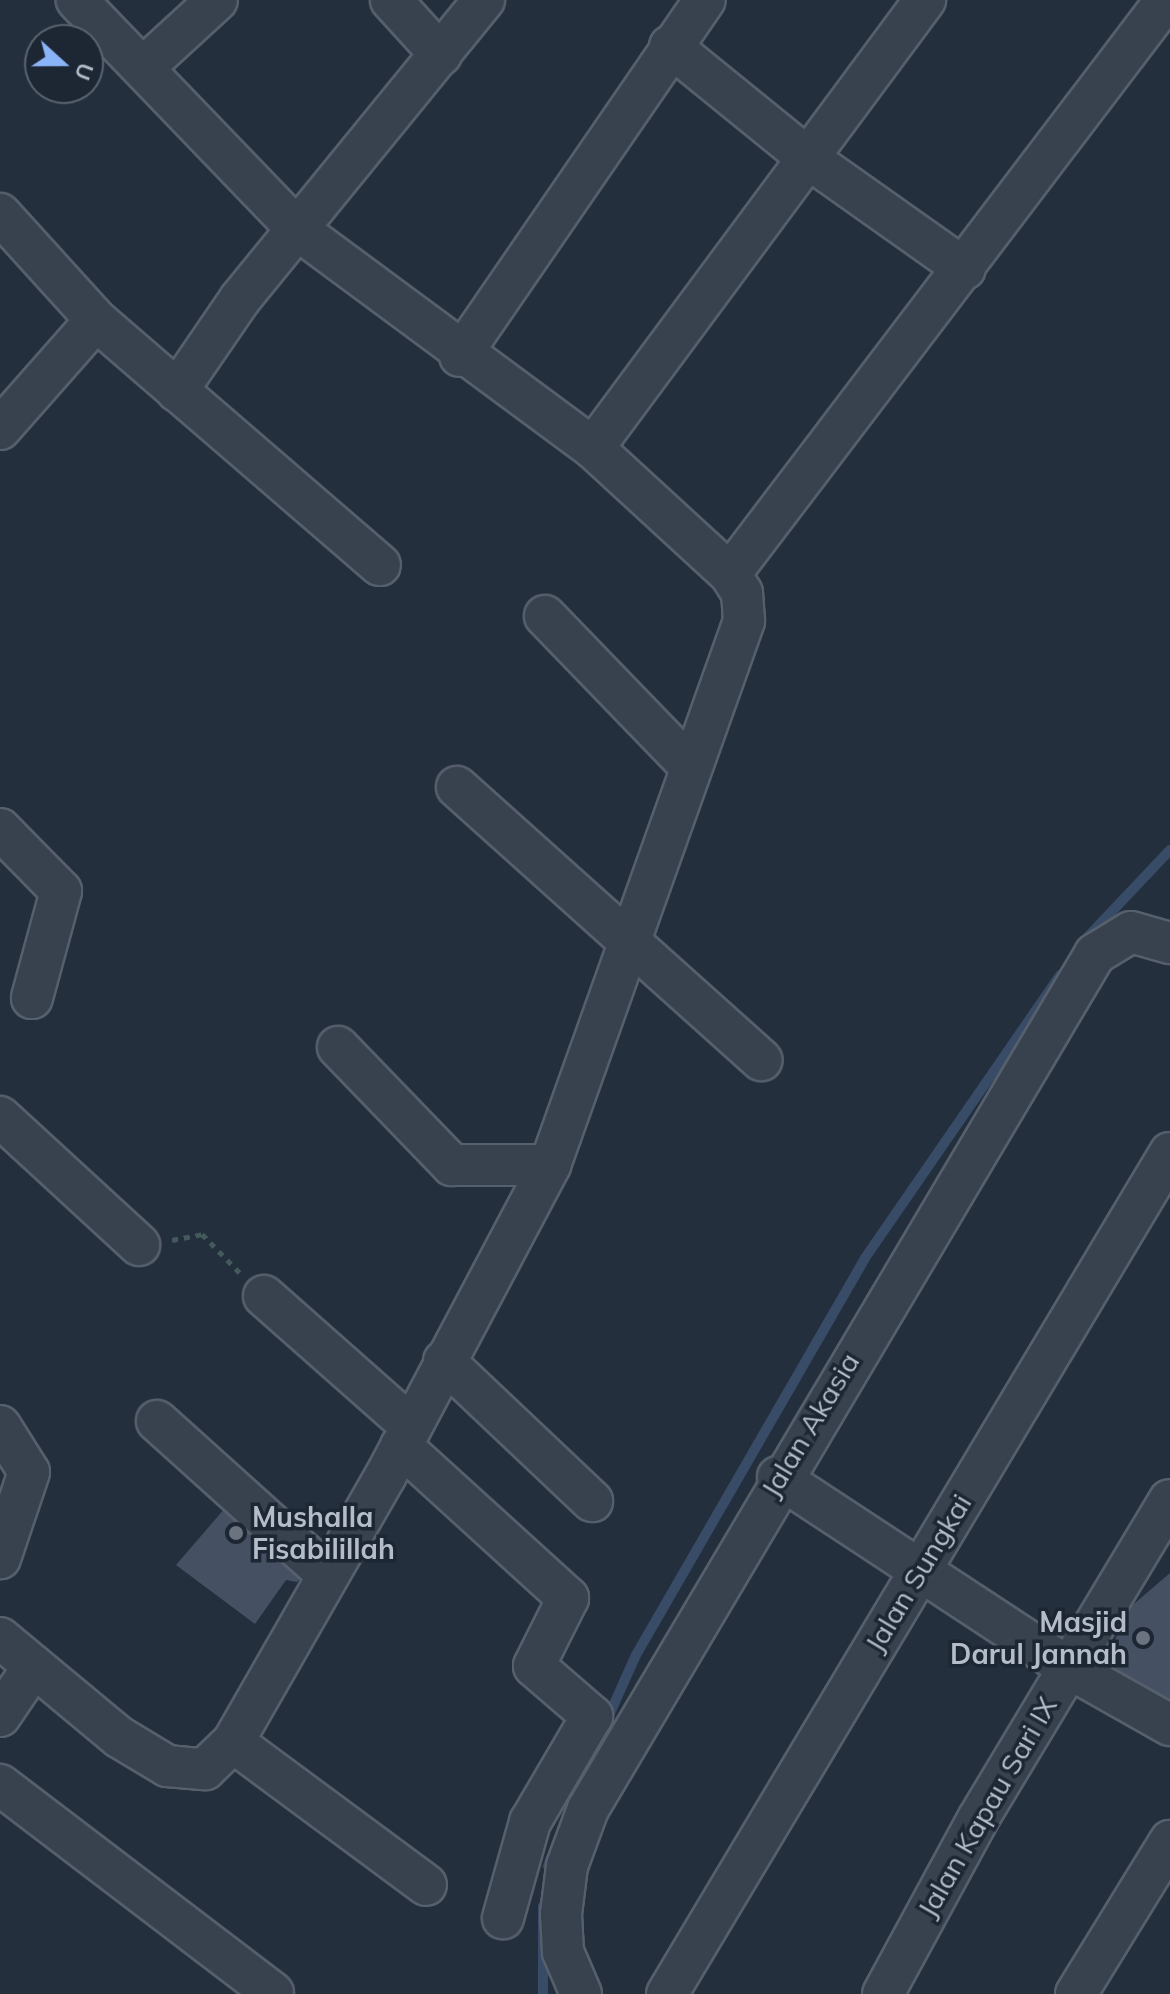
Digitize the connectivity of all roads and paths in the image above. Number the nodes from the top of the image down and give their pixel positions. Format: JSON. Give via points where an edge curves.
{"nodes":[{"id":1,"x":77,"y":0,"type":"edge"},
{"id":2,"x":217,"y":0,"type":"edge"},
{"id":3,"x":391,"y":0,"type":"edge"},
{"id":4,"x":484,"y":0,"type":"edge"},
{"id":5,"x":705,"y":0,"type":"edge"},
{"id":6,"x":925,"y":0,"type":"edge"},
{"id":7,"x":1166,"y":0,"type":"edge"},
{"id":8,"x":670,"y":46,"type":"junction"},
{"id":9,"x":441,"y":55,"type":"junction"},
{"id":10,"x":143,"y":68,"type":"junction"},
{"id":11,"x":808,"y":158,"type":"junction"},
{"id":12,"x":0,"y":214,"type":"edge"},
{"id":13,"x":298,"y":230,"type":"junction"},
{"id":14,"x":965,"y":269,"type":"junction"},
{"id":15,"x":96,"y":320,"type":"junction"},
{"id":16,"x":460,"y":356,"type":"junction"},
{"id":17,"x":177,"y":391,"type":"junction"},
{"id":18,"x":0,"y":429,"type":"edge"},
{"id":19,"x":593,"y":448,"type":"junction"},
{"id":20,"x":380,"y":565,"type":"dead end"},
{"id":21,"x":730,"y":574,"type":"junction"},
{"id":22,"x":545,"y":616,"type":"dead end"},
{"id":23,"x":691,"y":767,"type":"junction"},
{"id":24,"x":457,"y":787,"type":"dead end"},
{"id":25,"x":0,"y":829,"type":"edge"},
{"id":26,"x":1170,"y":943,"type":"edge"},
{"id":27,"x":626,"y":945,"type":"junction"},
{"id":28,"x":32,"y":998,"type":"dead end"},
{"id":29,"x":338,"y":1047,"type":"dead end"},
{"id":30,"x":761,"y":1060,"type":"dead end"},
{"id":31,"x":0,"y":1117,"type":"edge"},
{"id":32,"x":1170,"y":1153,"type":"edge"},
{"id":33,"x":550,"y":1165,"type":"junction"},
{"id":34,"x":139,"y":1245,"type":"joint"},
{"id":35,"x":264,"y":1296,"type":"joint"},
{"id":36,"x":444,"y":1361,"type":"junction"},
{"id":37,"x":157,"y":1421,"type":"dead end"},
{"id":38,"x":0,"y":1426,"type":"edge"},
{"id":39,"x":406,"y":1436,"type":"junction"},
{"id":40,"x":778,"y":1477,"type":"junction"},
{"id":41,"x":1170,"y":1500,"type":"edge"},
{"id":42,"x":592,"y":1501,"type":"dead end"},
{"id":43,"x":0,"y":1558,"type":"edge"},
{"id":44,"x":917,"y":1573,"type":"junction"},
{"id":45,"x":328,"y":1575,"type":"junction"},
{"id":46,"x":0,"y":1638,"type":"edge"},
{"id":47,"x":34,"y":1666,"type":"junction"},
{"id":48,"x":1067,"y":1667,"type":"junction"},
{"id":49,"x":0,"y":1716,"type":"edge"},
{"id":50,"x":1170,"y":1725,"type":"edge"},
{"id":51,"x":233,"y":1742,"type":"junction"},
{"id":52,"x":0,"y":1785,"type":"edge"},
{"id":53,"x":1170,"y":1841,"type":"edge"},
{"id":54,"x":426,"y":1885,"type":"dead end"},
{"id":55,"x":503,"y":1918,"type":"dead end"},
{"id":56,"x":273,"y":1993,"type":"edge"},
{"id":57,"x":581,"y":1994,"type":"edge"},
{"id":58,"x":667,"y":1994,"type":"edge"},
{"id":59,"x":883,"y":1994,"type":"edge"},
{"id":60,"x":1076,"y":1994,"type":"edge"}],
"edges":[{"from":1,"to":10,"type":"street"},
{"from":2,"to":10,"type":"street"},
{"from":3,"to":9,"type":"street"},
{"from":4,"to":9,"type":"street"},
{"from":5,"to":8,"type":"street"},
{"from":6,"to":11,"type":"street"},
{"from":7,"to":14,"type":"street"},
{"from":8,"to":11,"type":"street"},
{"from":8,"to":16,"type":"street"},
{"from":9,"to":13,"type":"street"},
{"from":10,"to":13,"type":"street"},
{"from":11,"to":14,"type":"street"},
{"from":11,"to":19,"type":"street"},
{"from":12,"to":15,"type":"street"},
{"from":13,"to":16,"type":"street"},
{"from":13,"to":17,"type":"street"},
{"from":14,"to":21,"type":"street"},
{"from":15,"to":17,"type":"street"},
{"from":15,"to":18,"type":"street"},
{"from":16,"to":19,"type":"street"},
{"from":17,"to":20,"type":"street"},
{"from":19,"to":21,"type":"street"},
{"from":21,"to":23,"type":"street","via":[[742,593],[744,621]]},
{"from":22,"to":23,"type":"street"},
{"from":23,"to":27,"type":"street"},
{"from":24,"to":27,"type":"street"},
{"from":25,"to":28,"type":"street","via":[[61,891]]},
{"from":26,"to":40,"type":"street","name":"Jalan Akasia","via":[[1131,932],[1095,954]]},
{"from":27,"to":30,"type":"street"},
{"from":27,"to":33,"type":"street"},
{"from":29,"to":33,"type":"street","via":[[452,1165]]},
{"from":31,"to":34,"type":"street"},
{"from":32,"to":44,"type":"street","name":"Jalan Sungkai"},
{"from":33,"to":36,"type":"street"},
{"from":34,"to":35,"type":"path","via":[[202,1234]]},
{"from":35,"to":39,"type":"street"},
{"from":36,"to":39,"type":"street"},
{"from":36,"to":42,"type":"street"},
{"from":37,"to":45,"type":"street"},
{"from":38,"to":43,"type":"street","via":[[29,1472]]},
{"from":39,"to":45,"type":"street"},
{"from":39,"to":55,"type":"street","via":[[568,1598],[534,1666],[592,1716],[530,1822]]},
{"from":40,"to":44,"type":"street"},
{"from":40,"to":57,"type":"street","name":"Jalan Akasia","via":[[588,1809],[567,1866],[561,1914],[563,1952]]},
{"from":41,"to":48,"type":"street","name":"Jalan Kapau Sari IX"},
{"from":44,"to":48,"type":"street"},
{"from":44,"to":58,"type":"street","name":"Jalan Sungkai"},
{"from":45,"to":51,"type":"street"},
{"from":46,"to":47,"type":"street"},
{"from":47,"to":49,"type":"street"},
{"from":47,"to":51,"type":"street","via":[[119,1737],[181,1771],[205,1769]]},
{"from":48,"to":50,"type":"street"},
{"from":48,"to":59,"type":"street","name":"Jalan Kapau Sari IX"},
{"from":51,"to":54,"type":"street"},
{"from":52,"to":56,"type":"street"},
{"from":53,"to":60,"type":"street"}]}
